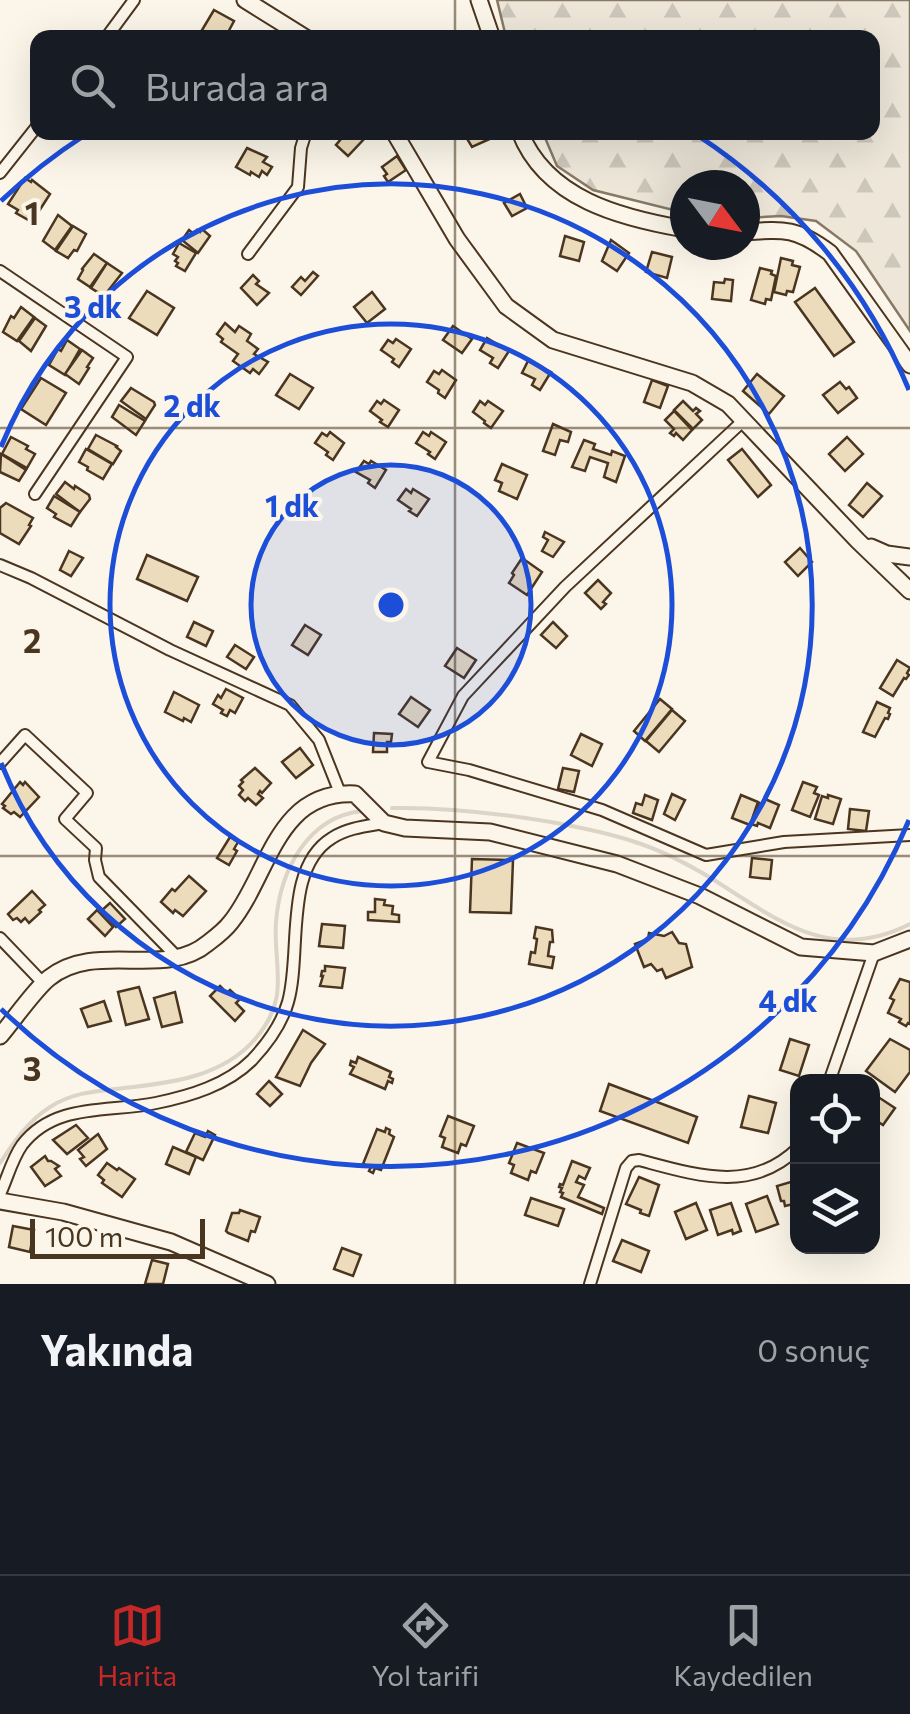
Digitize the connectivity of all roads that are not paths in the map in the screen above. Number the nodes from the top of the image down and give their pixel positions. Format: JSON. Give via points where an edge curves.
{"nodes":[{"id":1,"x":134,"y":0,"type":"edge"},
{"id":2,"x":245,"y":0,"type":"edge"},
{"id":3,"x":471,"y":0,"type":"edge"},
{"id":4,"x":479,"y":0,"type":"edge"},
{"id":5,"x":112,"y":30,"type":"edge"},
{"id":6,"x":293,"y":30,"type":"edge"},
{"id":7,"x":481,"y":30,"type":"edge"},
{"id":8,"x":489,"y":30,"type":"edge"},
{"id":9,"x":30,"y":135,"type":"edge"},
{"id":10,"x":304,"y":140,"type":"edge"},
{"id":11,"x":399,"y":140,"type":"edge"},
{"id":12,"x":526,"y":140,"type":"edge"},
{"id":13,"x":0,"y":173,"type":"edge"},
{"id":14,"x":670,"y":221,"type":"edge"},
{"id":15,"x":760,"y":226,"type":"edge"},
{"id":16,"x":760,"y":230,"type":"edge"},
{"id":17,"x":248,"y":254,"type":"dead end"},
{"id":18,"x":0,"y":271,"type":"edge"},
{"id":19,"x":910,"y":348,"type":"edge"},
{"id":20,"x":910,"y":365,"type":"edge"},
{"id":21,"x":742,"y":421,"type":"junction"},
{"id":22,"x":35,"y":494,"type":"dead end"},
{"id":23,"x":858,"y":541,"type":"junction"},
{"id":24,"x":910,"y":557,"type":"edge"},
{"id":25,"x":0,"y":565,"type":"edge"},
{"id":26,"x":910,"y":591,"type":"edge"},
{"id":27,"x":0,"y":763,"type":"edge"},
{"id":28,"x":340,"y":793,"type":"junction"},
{"id":29,"x":384,"y":822,"type":"junction"},
{"id":30,"x":910,"y":835,"type":"edge"},
{"id":31,"x":0,"y":938,"type":"edge"},
{"id":32,"x":910,"y":938,"type":"edge"},
{"id":33,"x":874,"y":953,"type":"junction"},
{"id":34,"x":179,"y":959,"type":"junction"},
{"id":35,"x":44,"y":984,"type":"junction"},
{"id":36,"x":0,"y":1036,"type":"edge"},
{"id":37,"x":832,"y":1074,"type":"edge"},
{"id":38,"x":790,"y":1154,"type":"edge"},
{"id":39,"x":0,"y":1198,"type":"edge"},
{"id":40,"x":267,"y":1284,"type":"edge"},
{"id":41,"x":590,"y":1284,"type":"edge"}],
"edges":[{"from":1,"to":5,"type":"street"},
{"from":2,"to":6,"type":"street"},
{"from":3,"to":7,"type":"street"},
{"from":4,"to":8,"type":"street"},
{"from":9,"to":13,"type":"street"},
{"from":10,"to":17,"type":"street","via":[[298,187]]},
{"from":11,"to":21,"type":"street","via":[[506,306],[553,340],[692,384],[728,404]]},
{"from":12,"to":14,"type":"street","via":[[549,174],[574,192]]},
{"from":15,"to":19,"type":"street","via":[[777,222],[810,231],[840,253]]},
{"from":16,"to":20,"type":"street","via":[[794,232],[830,252]]},
{"from":18,"to":22,"type":"street","via":[[127,356]]},
{"from":21,"to":23,"type":"street"},
{"from":21,"to":30,"type":"street","via":[[565,587],[464,696],[428,762],[602,810],[706,855],[784,842]]},
{"from":23,"to":24,"type":"street"},
{"from":23,"to":26,"type":"street"},
{"from":25,"to":28,"type":"street","via":[[290,705],[319,740]]},
{"from":27,"to":34,"type":"street","via":[[25,735],[87,793],[65,819],[96,848],[99,876]]},
{"from":28,"to":29,"type":"street","via":[[354,794]]},
{"from":28,"to":34,"type":"street","via":[[298,812],[231,922]]},
{"from":29,"to":33,"type":"street","via":[[490,832],[617,864],[801,947]]},
{"from":29,"to":39,"type":"street","via":[[332,838],[303,874],[288,1002],[251,1061],[218,1085],[154,1104],[76,1112],[42,1125],[21,1147]]},
{"from":31,"to":35,"type":"street"},
{"from":32,"to":33,"type":"street"},
{"from":33,"to":37,"type":"street"},
{"from":34,"to":35,"type":"street","via":[[86,960]]},
{"from":35,"to":36,"type":"street"},
{"from":38,"to":41,"type":"street","via":[[768,1171],[734,1178],[632,1161]]},
{"from":39,"to":40,"type":"street","via":[[172,1242]]}]}
